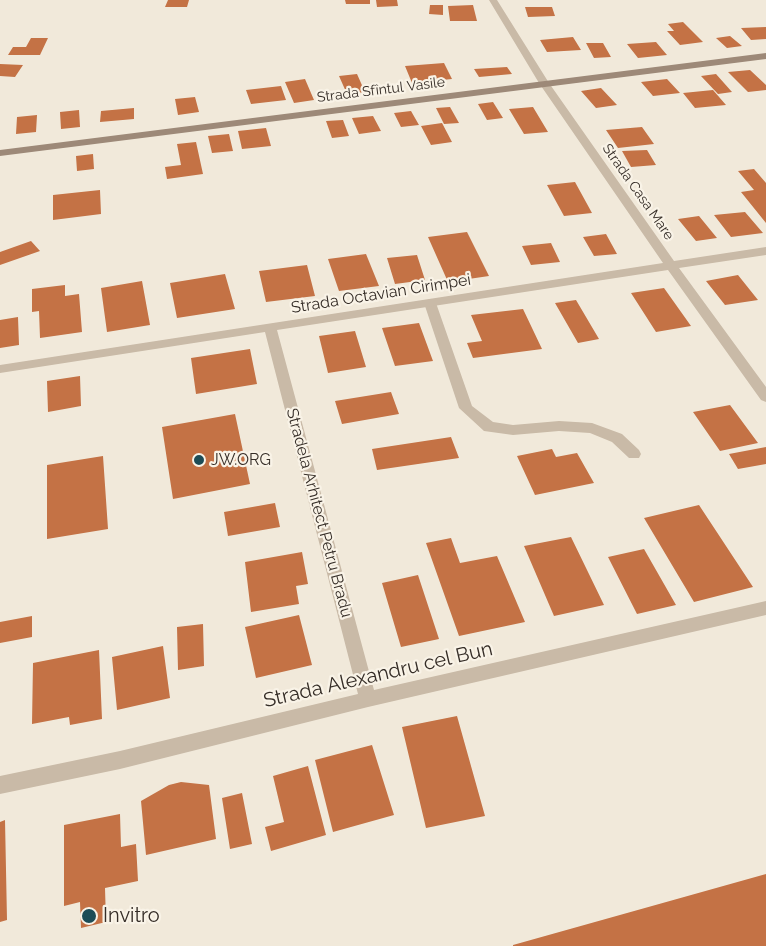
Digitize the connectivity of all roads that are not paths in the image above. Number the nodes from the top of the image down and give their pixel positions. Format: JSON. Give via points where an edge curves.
{"nodes":[{"id":1,"x":493,"y":0,"type":"edge"},
{"id":2,"x":766,"y":56,"type":"edge"},
{"id":3,"x":544,"y":84,"type":"junction"},
{"id":4,"x":0,"y":153,"type":"edge"},
{"id":5,"x":766,"y":251,"type":"edge"},
{"id":6,"x":670,"y":266,"type":"junction"},
{"id":7,"x":430,"y":303,"type":"junction"},
{"id":8,"x":270,"y":328,"type":"junction"},
{"id":9,"x":0,"y":369,"type":"edge"},
{"id":10,"x":766,"y":397,"type":"edge"},
{"id":11,"x":634,"y":454,"type":"dead end"},
{"id":12,"x":766,"y":608,"type":"edge"},
{"id":13,"x":368,"y":699,"type":"junction"},
{"id":14,"x":0,"y":785,"type":"edge"}],
"edges":[{"from":1,"to":3,"type":"street","name":"Strada Casa Mare"},
{"from":2,"to":3,"type":"street","name":"Strada Sfîntul Vasile"},
{"from":3,"to":4,"type":"street","name":"Strada Sfîntul Vasile"},
{"from":3,"to":6,"type":"street","name":"Strada Casa Mare"},
{"from":5,"to":6,"type":"street","name":"Strada Octavian Cirimpei"},
{"from":6,"to":7,"type":"street","name":"Strada Octavian Cirimpei"},
{"from":6,"to":10,"type":"street","name":"Strada Casa Mare"},
{"from":7,"to":8,"type":"street","name":"Strada Octavian Cirimpei"},
{"from":7,"to":11,"type":"street","via":[[466,408],[489,427],[592,428],[617,438]]},
{"from":8,"to":9,"type":"street","name":"Strada Octavian Cirimpei"},
{"from":8,"to":13,"type":"street","name":"Stradela Arhitect Petru Bradu"},
{"from":12,"to":13,"type":"street","name":"Strada Alexandru cel Bun"},
{"from":13,"to":14,"type":"street","name":"Strada Alexandru cel Bun"}]}
